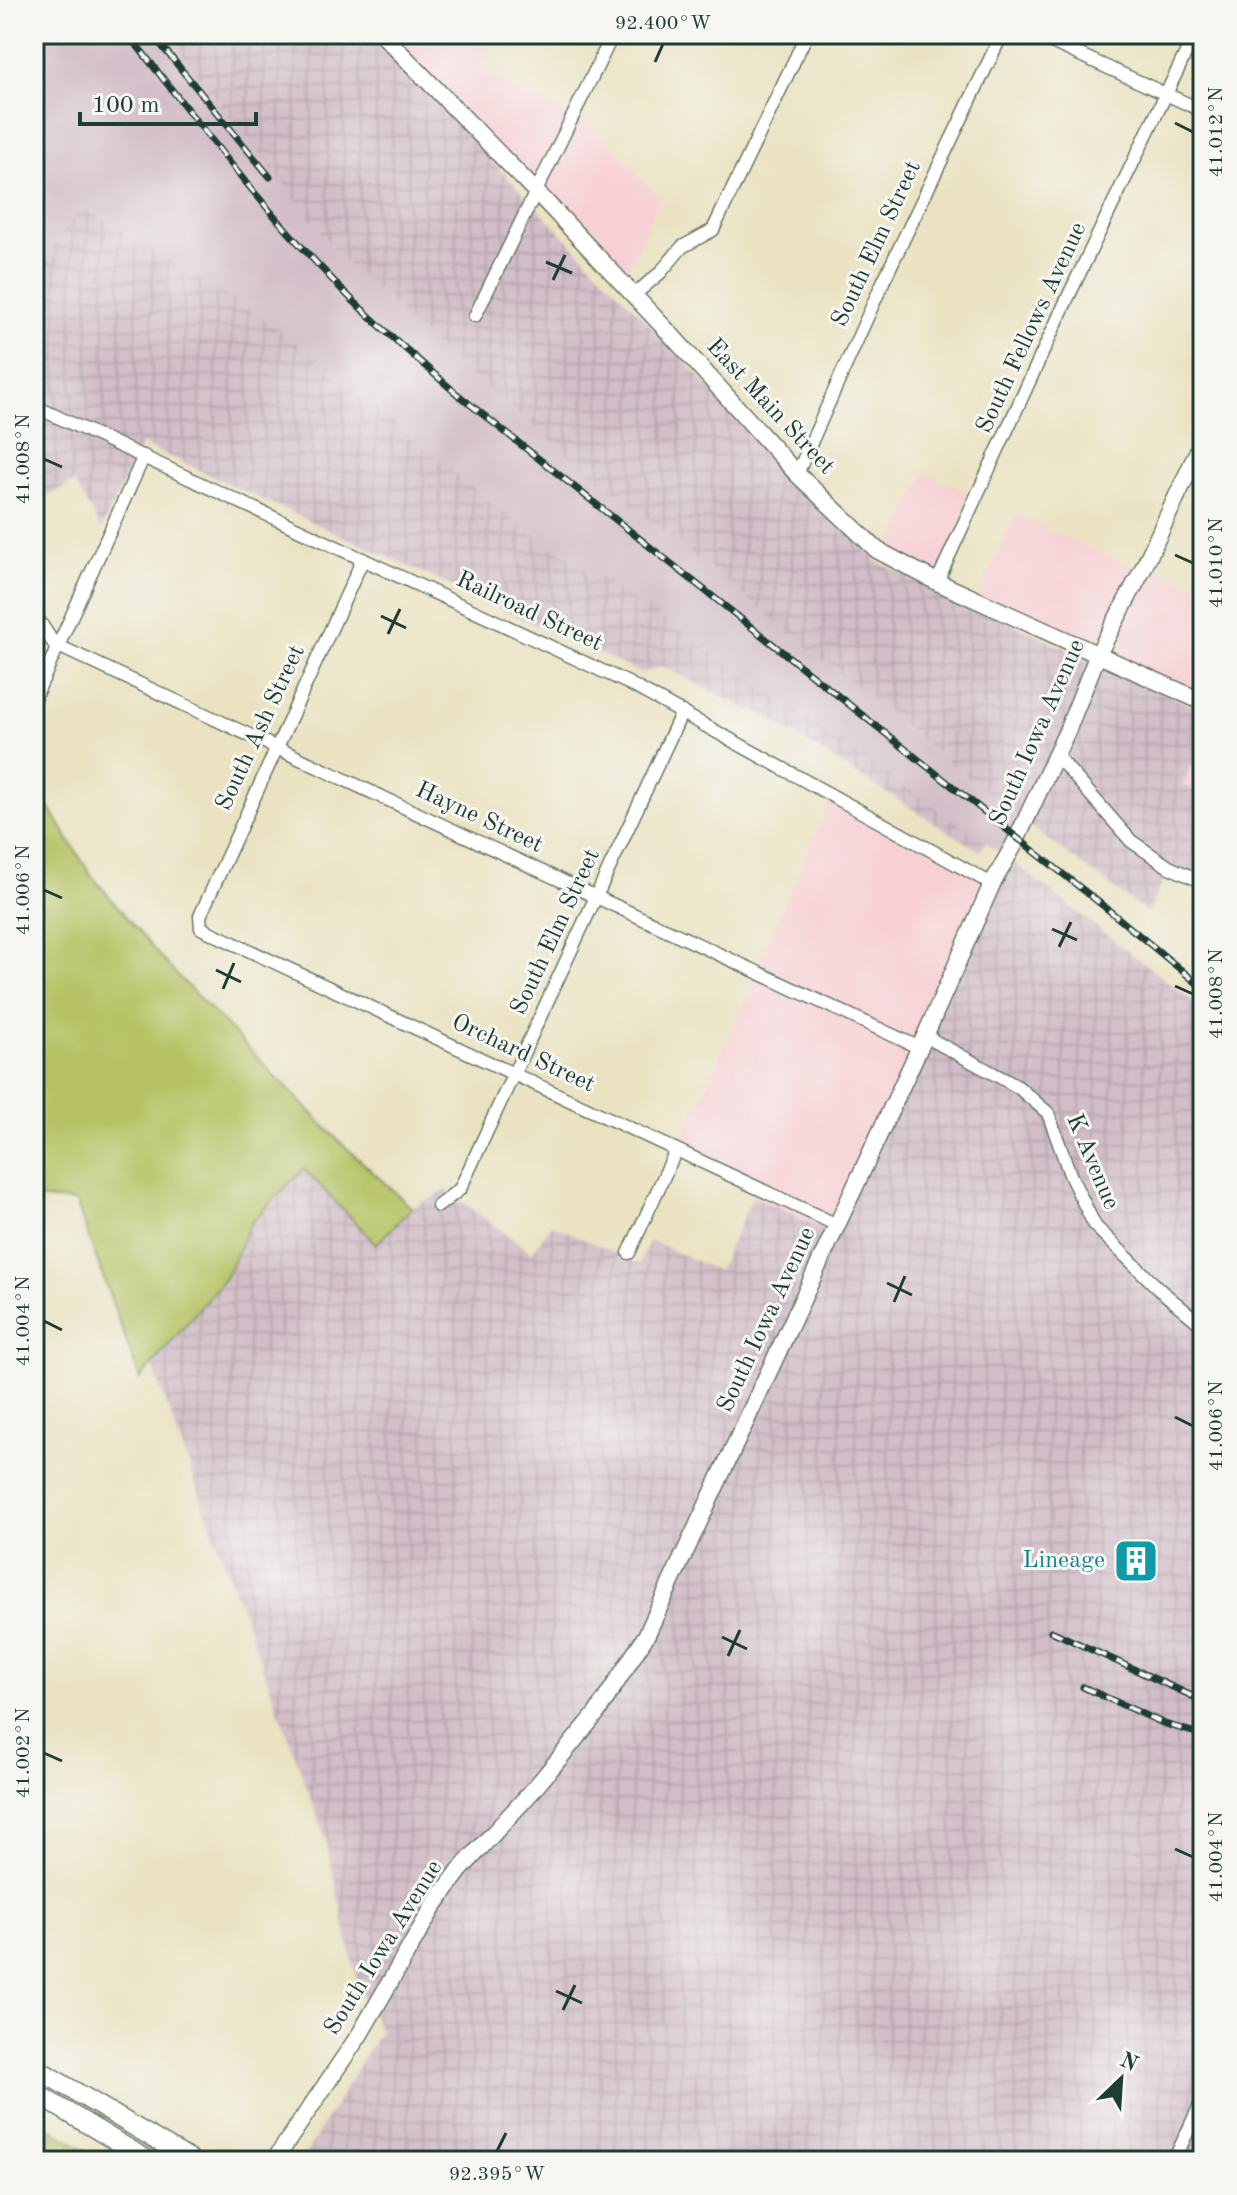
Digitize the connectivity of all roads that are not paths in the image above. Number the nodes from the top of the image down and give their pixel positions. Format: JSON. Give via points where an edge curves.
{"nodes":[{"id":1,"x":613,"y":34,"type":"edge"},
{"id":2,"x":807,"y":34,"type":"edge"},
{"id":3,"x":1002,"y":34,"type":"edge"},
{"id":4,"x":1034,"y":34,"type":"edge"},
{"id":5,"x":1195,"y":34,"type":"edge"},
{"id":6,"x":388,"y":36,"type":"edge"},
{"id":7,"x":1167,"y":94,"type":"junction"},
{"id":8,"x":1203,"y":111,"type":"edge"},
{"id":9,"x":535,"y":190,"type":"junction"},
{"id":10,"x":634,"y":295,"type":"junction"},
{"id":11,"x":475,"y":316,"type":"dead end"},
{"id":12,"x":34,"y":406,"type":"edge"},
{"id":13,"x":1203,"y":440,"type":"edge"},
{"id":14,"x":144,"y":456,"type":"junction"},
{"id":15,"x":797,"y":474,"type":"junction"},
{"id":16,"x":363,"y":559,"type":"junction"},
{"id":17,"x":937,"y":582,"type":"junction"},
{"id":18,"x":34,"y":613,"type":"edge"},
{"id":19,"x":57,"y":646,"type":"junction"},
{"id":20,"x":1098,"y":654,"type":"junction"},
{"id":21,"x":34,"y":699,"type":"edge"},
{"id":22,"x":1203,"y":702,"type":"edge"},
{"id":23,"x":682,"y":712,"type":"junction"},
{"id":24,"x":276,"y":748,"type":"junction"},
{"id":25,"x":1056,"y":755,"type":"junction"},
{"id":26,"x":1203,"y":882,"type":"edge"},
{"id":27,"x":992,"y":884,"type":"junction"},
{"id":28,"x":597,"y":896,"type":"junction"},
{"id":29,"x":200,"y":916,"type":"joint"},
{"id":30,"x":922,"y":1042,"type":"junction"},
{"id":31,"x":514,"y":1074,"type":"junction"},
{"id":32,"x":676,"y":1150,"type":"junction"},
{"id":33,"x":438,"y":1206,"type":"dead end"},
{"id":34,"x":837,"y":1225,"type":"junction"},
{"id":35,"x":629,"y":1253,"type":"dead end"},
{"id":36,"x":1203,"y":1326,"type":"edge"},
{"id":37,"x":34,"y":2067,"type":"edge"},
{"id":38,"x":34,"y":2092,"type":"edge"},
{"id":39,"x":1203,"y":2099,"type":"edge"},
{"id":40,"x":1176,"y":2156,"type":"dead end"},
{"id":41,"x":149,"y":2161,"type":"edge"},
{"id":42,"x":192,"y":2161,"type":"edge"},
{"id":43,"x":274,"y":2161,"type":"edge"}],
"edges":[{"from":1,"to":9,"type":"street"},
{"from":2,"to":10,"type":"street","via":[[713,230],[682,247]]},
{"from":3,"to":15,"type":"street","name":"South Elm Street"},
{"from":4,"to":7,"type":"street"},
{"from":5,"to":7,"type":"street","name":"South Fellows Avenue"},
{"from":6,"to":9,"type":"main road","name":"East Main Street"},
{"from":7,"to":8,"type":"street"},
{"from":7,"to":17,"type":"street","name":"South Fellows Avenue"},
{"from":9,"to":10,"type":"main road","name":"East Main Street"},
{"from":9,"to":11,"type":"street"},
{"from":10,"to":15,"type":"main road","name":"East Main Street"},
{"from":12,"to":14,"type":"street","name":"Railroad Street"},
{"from":13,"to":20,"type":"main road","name":"South Iowa Avenue"},
{"from":14,"to":16,"type":"street","name":"Railroad Street"},
{"from":14,"to":19,"type":"street"},
{"from":15,"to":17,"type":"main road","name":"East Main Street","via":[[877,550]]},
{"from":16,"to":23,"type":"street","name":"Railroad Street"},
{"from":16,"to":24,"type":"street","name":"South Ash Street"},
{"from":17,"to":20,"type":"main road","name":"East Main Street"},
{"from":18,"to":19,"type":"street"},
{"from":19,"to":21,"type":"street"},
{"from":19,"to":24,"type":"street","name":"Hayne Street"},
{"from":20,"to":22,"type":"main road","name":"East Main Street"},
{"from":20,"to":25,"type":"main road","name":"South Iowa Avenue"},
{"from":23,"to":27,"type":"street","name":"Railroad Street"},
{"from":23,"to":28,"type":"street","name":"South Elm Street"},
{"from":24,"to":28,"type":"street","name":"Hayne Street"},
{"from":24,"to":29,"type":"street","name":"South Ash Street"},
{"from":25,"to":26,"type":"street","via":[[1131,841]]},
{"from":25,"to":27,"type":"main road","name":"South Iowa Avenue"},
{"from":27,"to":30,"type":"main road","name":"South Iowa Avenue"},
{"from":28,"to":30,"type":"street","name":"Hayne Street"},
{"from":28,"to":31,"type":"street","name":"South Elm Street"},
{"from":29,"to":31,"type":"street","name":"Orchard Street","via":[[201,928]]},
{"from":30,"to":34,"type":"main road","name":"South Iowa Avenue"},
{"from":30,"to":36,"type":"street","name":"K Avenue","via":[[1018,1087],[1048,1113],[1095,1226]]},
{"from":31,"to":32,"type":"street","name":"Orchard Street"},
{"from":31,"to":33,"type":"street","name":"South Elm Street","via":[[460,1189]]},
{"from":32,"to":34,"type":"street","name":"Orchard Street"},
{"from":32,"to":35,"type":"street"},
{"from":34,"to":43,"type":"main road","name":"South Iowa Avenue","via":[[646,1636],[596,1714],[435,1904],[360,2034]]},
{"from":37,"to":42,"type":"highway"},
{"from":38,"to":41,"type":"highway"},
{"from":39,"to":40,"type":"street"}]}
